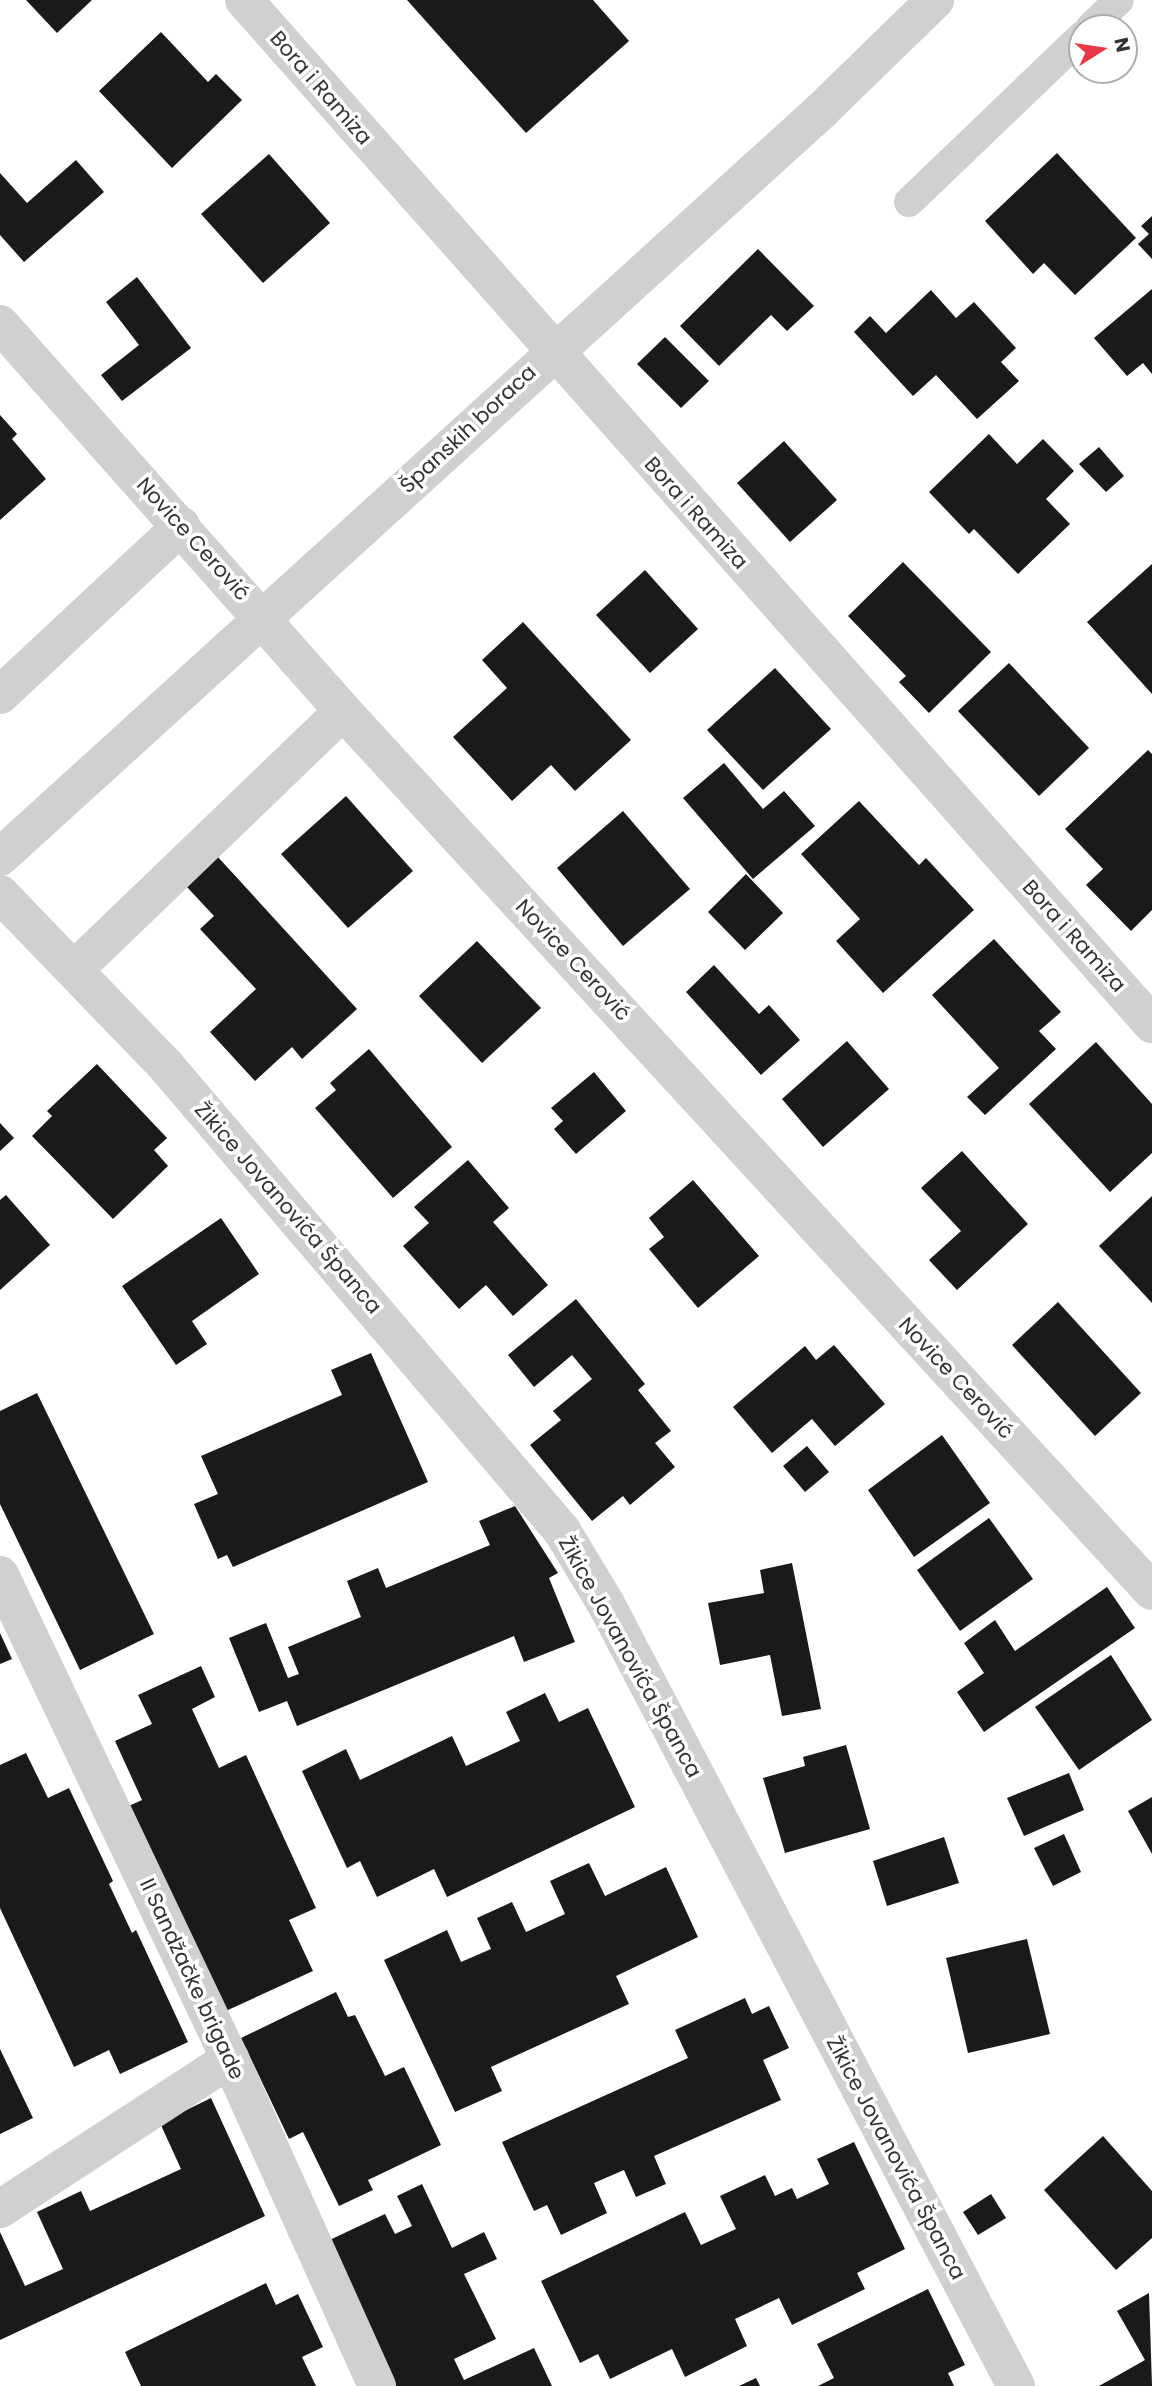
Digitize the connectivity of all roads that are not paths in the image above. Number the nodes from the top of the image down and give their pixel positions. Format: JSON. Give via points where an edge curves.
{"nodes":[{"id":1,"x":244,"y":0,"type":"edge"},
{"id":2,"x":935,"y":0,"type":"edge"},
{"id":3,"x":1119,"y":0,"type":"edge"},
{"id":4,"x":1104,"y":14,"type":"edge"},
{"id":5,"x":1068,"y":49,"type":"edge"},
{"id":6,"x":909,"y":202,"type":"dead end"},
{"id":7,"x":0,"y":324,"type":"edge"},
{"id":8,"x":552,"y":351,"type":"junction"},
{"id":9,"x":181,"y":526,"type":"junction"},
{"id":10,"x":264,"y":619,"type":"junction"},
{"id":11,"x":0,"y":695,"type":"edge"},
{"id":12,"x":343,"y":710,"type":"junction"},
{"id":13,"x":0,"y":857,"type":"edge"},
{"id":14,"x":0,"y":894,"type":"edge"},
{"id":15,"x":74,"y":970,"type":"junction"},
{"id":16,"x":1152,"y":1024,"type":"edge"},
{"id":17,"x":0,"y":1575,"type":"edge"},
{"id":18,"x":1152,"y":1591,"type":"edge"},
{"id":19,"x":230,"y":2059,"type":"junction"},
{"id":20,"x":0,"y":2209,"type":"edge"},
{"id":21,"x":377,"y":2386,"type":"edge"},
{"id":22,"x":1016,"y":2386,"type":"edge"}],
"edges":[{"from":1,"to":8,"type":"street","name":"Bora i Ramiza"},
{"from":2,"to":8,"type":"street","name":"Španskih boraca","via":[[822,110]]},
{"from":3,"to":4,"type":"lane"},
{"from":5,"to":6,"type":"lane"},
{"from":7,"to":9,"type":"street","name":"Novice Cerović"},
{"from":8,"to":10,"type":"street","name":"Španskih boraca"},
{"from":8,"to":16,"type":"street","name":"Bora i Ramiza"},
{"from":9,"to":10,"type":"street","name":"Novice Cerović"},
{"from":9,"to":11,"type":"street"},
{"from":10,"to":12,"type":"street","name":"Novice Cerović"},
{"from":10,"to":13,"type":"street","name":"Španskih boraca"},
{"from":12,"to":15,"type":"street"},
{"from":12,"to":18,"type":"street","name":"Novice Cerović"},
{"from":14,"to":15,"type":"street","name":"Žikice Jovanovića Španca"},
{"from":15,"to":22,"type":"street","name":"Žikice Jovanovića Španca","via":[[166,1066],[562,1531],[606,1604]]},
{"from":17,"to":19,"type":"street","name":"II Sandžačke brigade"},
{"from":19,"to":20,"type":"street"},
{"from":19,"to":21,"type":"street","name":"II Sandžačke brigade"}]}
